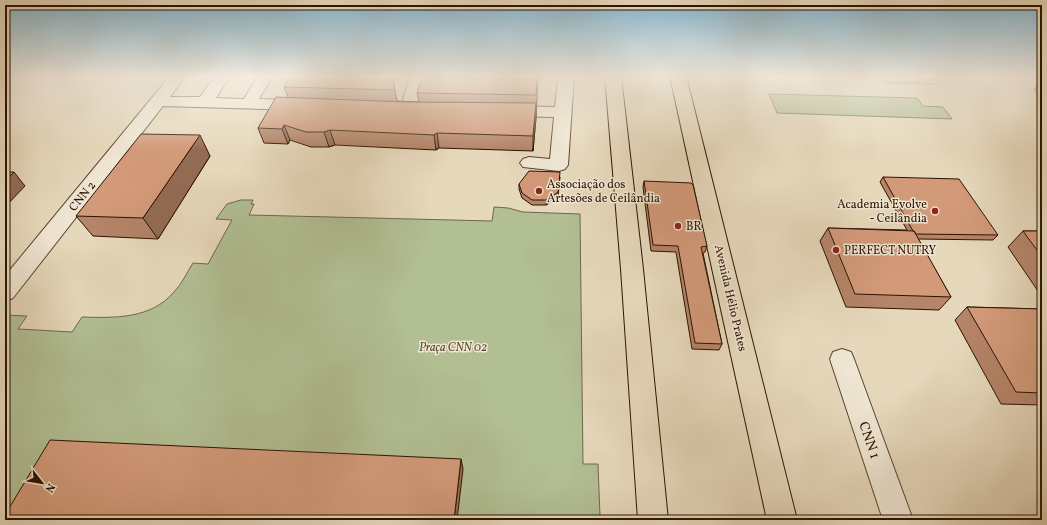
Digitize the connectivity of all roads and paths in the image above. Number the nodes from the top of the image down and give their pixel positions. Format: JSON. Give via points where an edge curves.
{"nodes":[{"id":1,"x":411,"y":100,"type":"edge"},
{"id":2,"x":563,"y":100,"type":"edge"},
{"id":3,"x":615,"y":100,"type":"edge"},
{"id":4,"x":684,"y":100,"type":"edge"},
{"id":5,"x":159,"y":101,"type":"joint"},
{"id":6,"x":204,"y":102,"type":"joint"},
{"id":7,"x":249,"y":103,"type":"joint"},
{"id":8,"x":317,"y":106,"type":"edge"},
{"id":9,"x":408,"y":110,"type":"edge"},
{"id":10,"x":493,"y":111,"type":"edge"},
{"id":11,"x":562,"y":112,"type":"junction"},
{"id":12,"x":529,"y":164,"type":"dead end"},
{"id":13,"x":5,"y":292,"type":"edge"},
{"id":14,"x":842,"y":359,"type":"dead end"},
{"id":15,"x":653,"y":520,"type":"edge"},
{"id":16,"x":782,"y":520,"type":"edge"},
{"id":17,"x":898,"y":520,"type":"edge"}],
"edges":[{"from":1,"to":9,"type":"street"},
{"from":2,"to":11,"type":"street"},
{"from":3,"to":15,"type":"main road"},
{"from":4,"to":16,"type":"main road","name":"Avenida Hélio Prates"},
{"from":5,"to":6,"type":"street"},
{"from":5,"to":13,"type":"street","name":"CNN 2"},
{"from":6,"to":7,"type":"street"},
{"from":7,"to":8,"type":"street"},
{"from":10,"to":11,"type":"street"},
{"from":11,"to":12,"type":"street","via":[[559,165]]},
{"from":14,"to":17,"type":"street","name":"CNN 1"}]}
